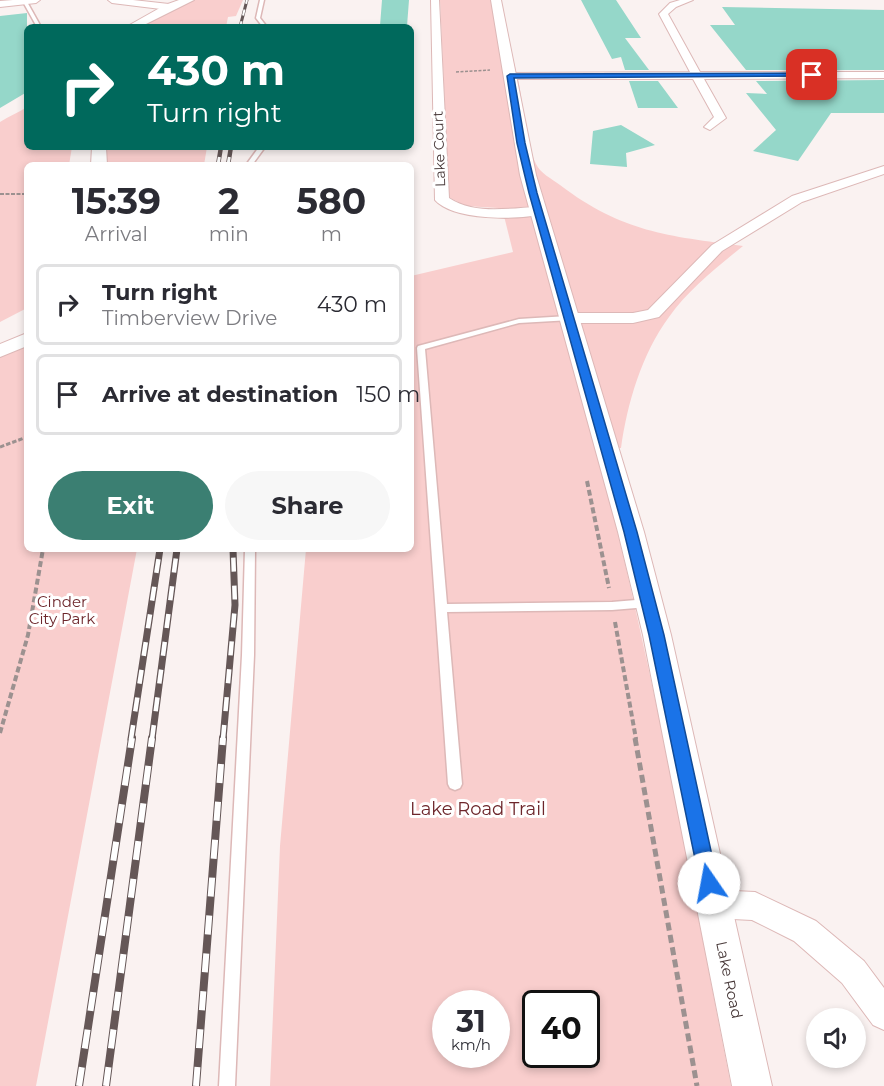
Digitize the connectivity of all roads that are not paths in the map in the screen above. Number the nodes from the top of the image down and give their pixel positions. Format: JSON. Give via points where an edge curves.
{"nodes":[{"id":1,"x":36,"y":0,"type":"edge"},
{"id":2,"x":112,"y":0,"type":"edge"},
{"id":3,"x":189,"y":0,"type":"edge"},
{"id":4,"x":262,"y":0,"type":"edge"},
{"id":5,"x":435,"y":0,"type":"edge"},
{"id":6,"x":496,"y":0,"type":"edge"},
{"id":7,"x":689,"y":0,"type":"edge"},
{"id":8,"x":24,"y":1,"type":"edge"},
{"id":9,"x":5,"y":2,"type":"edge"},
{"id":10,"x":169,"y":8,"type":"junction"},
{"id":11,"x":37,"y":24,"type":"edge"},
{"id":12,"x":138,"y":24,"type":"edge"},
{"id":13,"x":263,"y":24,"type":"edge"},
{"id":14,"x":510,"y":73,"type":"junction"},
{"id":15,"x":697,"y":75,"type":"junction"},
{"id":16,"x":884,"y":75,"type":"edge"},
{"id":17,"x":710,"y":127,"type":"dead end"},
{"id":18,"x":884,"y":170,"type":"edge"},
{"id":19,"x":538,"y":211,"type":"junction"},
{"id":20,"x":568,"y":318,"type":"junction"},
{"id":21,"x":24,"y":340,"type":"edge"},
{"id":22,"x":0,"y":351,"type":"edge"},
{"id":23,"x":250,"y":552,"type":"edge"},
{"id":24,"x":649,"y":603,"type":"junction"},
{"id":25,"x":441,"y":608,"type":"junction"},
{"id":26,"x":455,"y":784,"type":"dead end"},
{"id":27,"x":714,"y":904,"type":"junction"},
{"id":28,"x":884,"y":1014,"type":"edge"},
{"id":29,"x":227,"y":1086,"type":"edge"},
{"id":30,"x":752,"y":1086,"type":"edge"}],
"edges":[{"from":1,"to":8,"type":"street"},
{"from":2,"to":10,"type":"street"},
{"from":3,"to":10,"type":"street"},
{"from":4,"to":13,"type":"lane","via":[[258,18]]},
{"from":5,"to":19,"type":"street","name":"Lake Court","via":[[442,200],[473,212]]},
{"from":6,"to":14,"type":"street","name":"Lake Road"},
{"from":7,"to":15,"type":"street","via":[[673,5],[663,14]]},
{"from":8,"to":9,"type":"street"},
{"from":8,"to":11,"type":"lane"},
{"from":10,"to":12,"type":"street"},
{"from":14,"to":15,"type":"street"},
{"from":14,"to":19,"type":"street","name":"Lake Road","via":[[521,143]]},
{"from":15,"to":16,"type":"street"},
{"from":15,"to":17,"type":"street","via":[[720,118]]},
{"from":18,"to":20,"type":"street","via":[[797,199],[717,248],[653,314],[633,318]]},
{"from":19,"to":20,"type":"street","name":"Lake Road"},
{"from":20,"to":24,"type":"street","name":"Lake Road"},
{"from":20,"to":25,"type":"lane","via":[[519,321],[421,348]]},
{"from":21,"to":22,"type":"street"},
{"from":23,"to":29,"type":"lane"},
{"from":24,"to":25,"type":"lane"},
{"from":24,"to":27,"type":"street","name":"Lake Road"},
{"from":25,"to":26,"type":"lane"},
{"from":27,"to":28,"type":"street","via":[[755,906],[806,931],[853,972]]},
{"from":27,"to":30,"type":"street","name":"Lake Road"}]}
